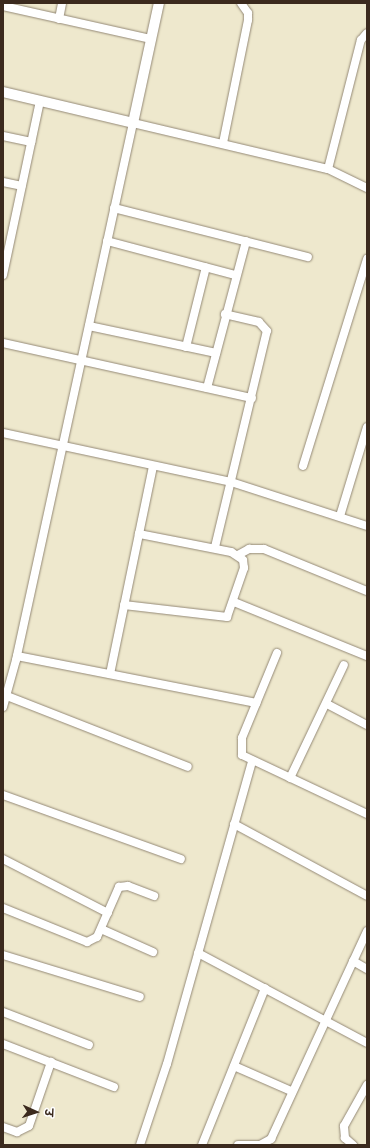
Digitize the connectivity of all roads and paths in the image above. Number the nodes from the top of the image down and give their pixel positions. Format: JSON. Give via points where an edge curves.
{"nodes":[{"id":1,"x":62,"y":3,"type":"edge"},
{"id":2,"x":159,"y":3,"type":"edge"},
{"id":3,"x":241,"y":3,"type":"edge"},
{"id":4,"x":3,"y":6,"type":"edge"},
{"id":5,"x":59,"y":19,"type":"junction"},
{"id":6,"x":367,"y":33,"type":"edge"},
{"id":7,"x":151,"y":39,"type":"junction"},
{"id":8,"x":3,"y":92,"type":"edge"},
{"id":9,"x":40,"y":101,"type":"junction"},
{"id":10,"x":133,"y":123,"type":"junction"},
{"id":11,"x":3,"y":136,"type":"edge"},
{"id":12,"x":31,"y":142,"type":"junction"},
{"id":13,"x":222,"y":143,"type":"junction"},
{"id":14,"x":328,"y":169,"type":"junction"},
{"id":15,"x":3,"y":182,"type":"edge"},
{"id":16,"x":22,"y":186,"type":"junction"},
{"id":17,"x":367,"y":188,"type":"edge"},
{"id":18,"x":114,"y":208,"type":"junction"},
{"id":19,"x":107,"y":241,"type":"junction"},
{"id":20,"x":246,"y":241,"type":"junction"},
{"id":21,"x":308,"y":257,"type":"dead end"},
{"id":22,"x":367,"y":259,"type":"edge"},
{"id":23,"x":4,"y":264,"type":"edge"},
{"id":24,"x":206,"y":267,"type":"junction"},
{"id":25,"x":3,"y":275,"type":"edge"},
{"id":26,"x":235,"y":275,"type":"junction"},
{"id":27,"x":225,"y":314,"type":"junction"},
{"id":28,"x":89,"y":326,"type":"junction"},
{"id":29,"x":3,"y":343,"type":"edge"},
{"id":30,"x":186,"y":347,"type":"junction"},
{"id":31,"x":216,"y":353,"type":"junction"},
{"id":32,"x":81,"y":362,"type":"junction"},
{"id":33,"x":207,"y":388,"type":"junction"},
{"id":34,"x":252,"y":398,"type":"junction"},
{"id":35,"x":367,"y":427,"type":"edge"},
{"id":36,"x":3,"y":433,"type":"edge"},
{"id":37,"x":63,"y":446,"type":"junction"},
{"id":38,"x":153,"y":466,"type":"junction"},
{"id":39,"x":303,"y":466,"type":"dead end"},
{"id":40,"x":231,"y":482,"type":"junction"},
{"id":41,"x":340,"y":516,"type":"junction"},
{"id":42,"x":367,"y":526,"type":"edge"},
{"id":43,"x":139,"y":534,"type":"junction"},
{"id":44,"x":216,"y":547,"type":"junction"},
{"id":45,"x":238,"y":555,"type":"junction"},
{"id":46,"x":367,"y":591,"type":"edge"},
{"id":47,"x":234,"y":602,"type":"junction"},
{"id":48,"x":124,"y":605,"type":"junction"},
{"id":49,"x":277,"y":653,"type":"dead end"},
{"id":50,"x":17,"y":656,"type":"junction"},
{"id":51,"x":367,"y":656,"type":"edge"},
{"id":52,"x":344,"y":665,"type":"dead end"},
{"id":53,"x":110,"y":674,"type":"junction"},
{"id":54,"x":7,"y":696,"type":"junction"},
{"id":55,"x":256,"y":703,"type":"junction"},
{"id":56,"x":327,"y":704,"type":"junction"},
{"id":57,"x":3,"y":707,"type":"edge"},
{"id":58,"x":367,"y":725,"type":"edge"},
{"id":59,"x":252,"y":761,"type":"junction"},
{"id":60,"x":188,"y":767,"type":"dead end"},
{"id":61,"x":290,"y":778,"type":"junction"},
{"id":62,"x":3,"y":795,"type":"edge"},
{"id":63,"x":367,"y":814,"type":"edge"},
{"id":64,"x":234,"y":824,"type":"junction"},
{"id":65,"x":3,"y":859,"type":"edge"},
{"id":66,"x":181,"y":859,"type":"dead end"},
{"id":67,"x":154,"y":896,"type":"dead end"},
{"id":68,"x":367,"y":896,"type":"edge"},
{"id":69,"x":3,"y":908,"type":"edge"},
{"id":70,"x":108,"y":913,"type":"junction"},
{"id":71,"x":101,"y":928,"type":"junction"},
{"id":72,"x":367,"y":931,"type":"edge"},
{"id":73,"x":153,"y":952,"type":"dead end"},
{"id":74,"x":198,"y":953,"type":"junction"},
{"id":75,"x":3,"y":955,"type":"edge"},
{"id":76,"x":353,"y":961,"type":"junction"},
{"id":77,"x":367,"y":969,"type":"edge"},
{"id":78,"x":265,"y":988,"type":"junction"},
{"id":79,"x":140,"y":997,"type":"dead end"},
{"id":80,"x":3,"y":1012,"type":"edge"},
{"id":81,"x":325,"y":1020,"type":"junction"},
{"id":82,"x":367,"y":1043,"type":"edge"},
{"id":83,"x":3,"y":1044,"type":"edge"},
{"id":84,"x":89,"y":1045,"type":"dead end"},
{"id":85,"x":51,"y":1062,"type":"junction"},
{"id":86,"x":234,"y":1066,"type":"junction"},
{"id":87,"x":114,"y":1086,"type":"dead end"},
{"id":88,"x":367,"y":1086,"type":"edge"},
{"id":89,"x":291,"y":1091,"type":"junction"},
{"id":90,"x":3,"y":1127,"type":"edge"},
{"id":91,"x":140,"y":1145,"type":"edge"},
{"id":92,"x":202,"y":1145,"type":"edge"},
{"id":93,"x":238,"y":1145,"type":"edge"},
{"id":94,"x":353,"y":1145,"type":"edge"}],
"edges":[{"from":1,"to":5,"type":"street"},
{"from":2,"to":7,"type":"street"},
{"from":3,"to":13,"type":"street","via":[[248,13],[248,20]]},
{"from":4,"to":5,"type":"street"},
{"from":5,"to":7,"type":"street"},
{"from":6,"to":14,"type":"street","via":[[361,40]]},
{"from":7,"to":10,"type":"street"},
{"from":8,"to":9,"type":"street"},
{"from":9,"to":10,"type":"street"},
{"from":9,"to":12,"type":"street"},
{"from":10,"to":13,"type":"street"},
{"from":10,"to":18,"type":"street"},
{"from":11,"to":12,"type":"street"},
{"from":12,"to":16,"type":"street"},
{"from":13,"to":14,"type":"street"},
{"from":14,"to":17,"type":"street"},
{"from":15,"to":16,"type":"street"},
{"from":16,"to":23,"type":"street"},
{"from":18,"to":19,"type":"street"},
{"from":18,"to":20,"type":"street"},
{"from":19,"to":24,"type":"street"},
{"from":19,"to":28,"type":"street"},
{"from":20,"to":21,"type":"street"},
{"from":20,"to":26,"type":"street"},
{"from":22,"to":39,"type":"street"},
{"from":23,"to":25,"type":"street"},
{"from":24,"to":26,"type":"street"},
{"from":24,"to":30,"type":"street"},
{"from":26,"to":27,"type":"street"},
{"from":27,"to":31,"type":"street"},
{"from":27,"to":34,"type":"street","via":[[259,322],[267,332]]},
{"from":28,"to":30,"type":"street"},
{"from":28,"to":32,"type":"street"},
{"from":29,"to":32,"type":"street"},
{"from":30,"to":31,"type":"street"},
{"from":31,"to":33,"type":"street"},
{"from":32,"to":33,"type":"street"},
{"from":32,"to":37,"type":"street"},
{"from":33,"to":34,"type":"street"},
{"from":34,"to":40,"type":"street"},
{"from":35,"to":41,"type":"street"},
{"from":36,"to":37,"type":"street"},
{"from":37,"to":38,"type":"street"},
{"from":37,"to":50,"type":"street"},
{"from":38,"to":40,"type":"street"},
{"from":38,"to":43,"type":"street"},
{"from":40,"to":41,"type":"street"},
{"from":40,"to":44,"type":"street"},
{"from":41,"to":42,"type":"street"},
{"from":43,"to":44,"type":"street"},
{"from":43,"to":48,"type":"street"},
{"from":44,"to":45,"type":"street"},
{"from":45,"to":46,"type":"street","via":[[249,550],[264,549]]},
{"from":45,"to":47,"type":"street","via":[[244,568]]},
{"from":47,"to":48,"type":"street","via":[[232,612],[221,619]]},
{"from":47,"to":51,"type":"street"},
{"from":48,"to":53,"type":"street"},
{"from":49,"to":55,"type":"street"},
{"from":50,"to":53,"type":"street"},
{"from":50,"to":54,"type":"street"},
{"from":52,"to":56,"type":"street"},
{"from":53,"to":55,"type":"street"},
{"from":54,"to":57,"type":"street"},
{"from":54,"to":60,"type":"street"},
{"from":55,"to":59,"type":"street","via":[[241,747],[242,755]]},
{"from":56,"to":58,"type":"street"},
{"from":56,"to":61,"type":"street"},
{"from":59,"to":61,"type":"street"},
{"from":59,"to":64,"type":"street"},
{"from":61,"to":63,"type":"street"},
{"from":62,"to":66,"type":"street"},
{"from":64,"to":68,"type":"street"},
{"from":64,"to":74,"type":"street"},
{"from":65,"to":70,"type":"street"},
{"from":67,"to":70,"type":"street","via":[[123,886]]},
{"from":69,"to":71,"type":"street","via":[[87,942],[93,941]]},
{"from":70,"to":71,"type":"street"},
{"from":71,"to":73,"type":"street"},
{"from":72,"to":76,"type":"street"},
{"from":74,"to":78,"type":"street"},
{"from":74,"to":91,"type":"street"},
{"from":75,"to":79,"type":"street"},
{"from":76,"to":77,"type":"street"},
{"from":76,"to":81,"type":"street"},
{"from":78,"to":81,"type":"street"},
{"from":78,"to":86,"type":"street"},
{"from":80,"to":84,"type":"street"},
{"from":81,"to":82,"type":"street"},
{"from":81,"to":89,"type":"street"},
{"from":83,"to":85,"type":"street"},
{"from":85,"to":87,"type":"street"},
{"from":85,"to":90,"type":"street","via":[[29,1126],[17,1132]]},
{"from":86,"to":89,"type":"street"},
{"from":86,"to":92,"type":"street"},
{"from":88,"to":94,"type":"street","via":[[344,1126],[345,1138]]},
{"from":89,"to":93,"type":"street","via":[[267,1143]]}]}
